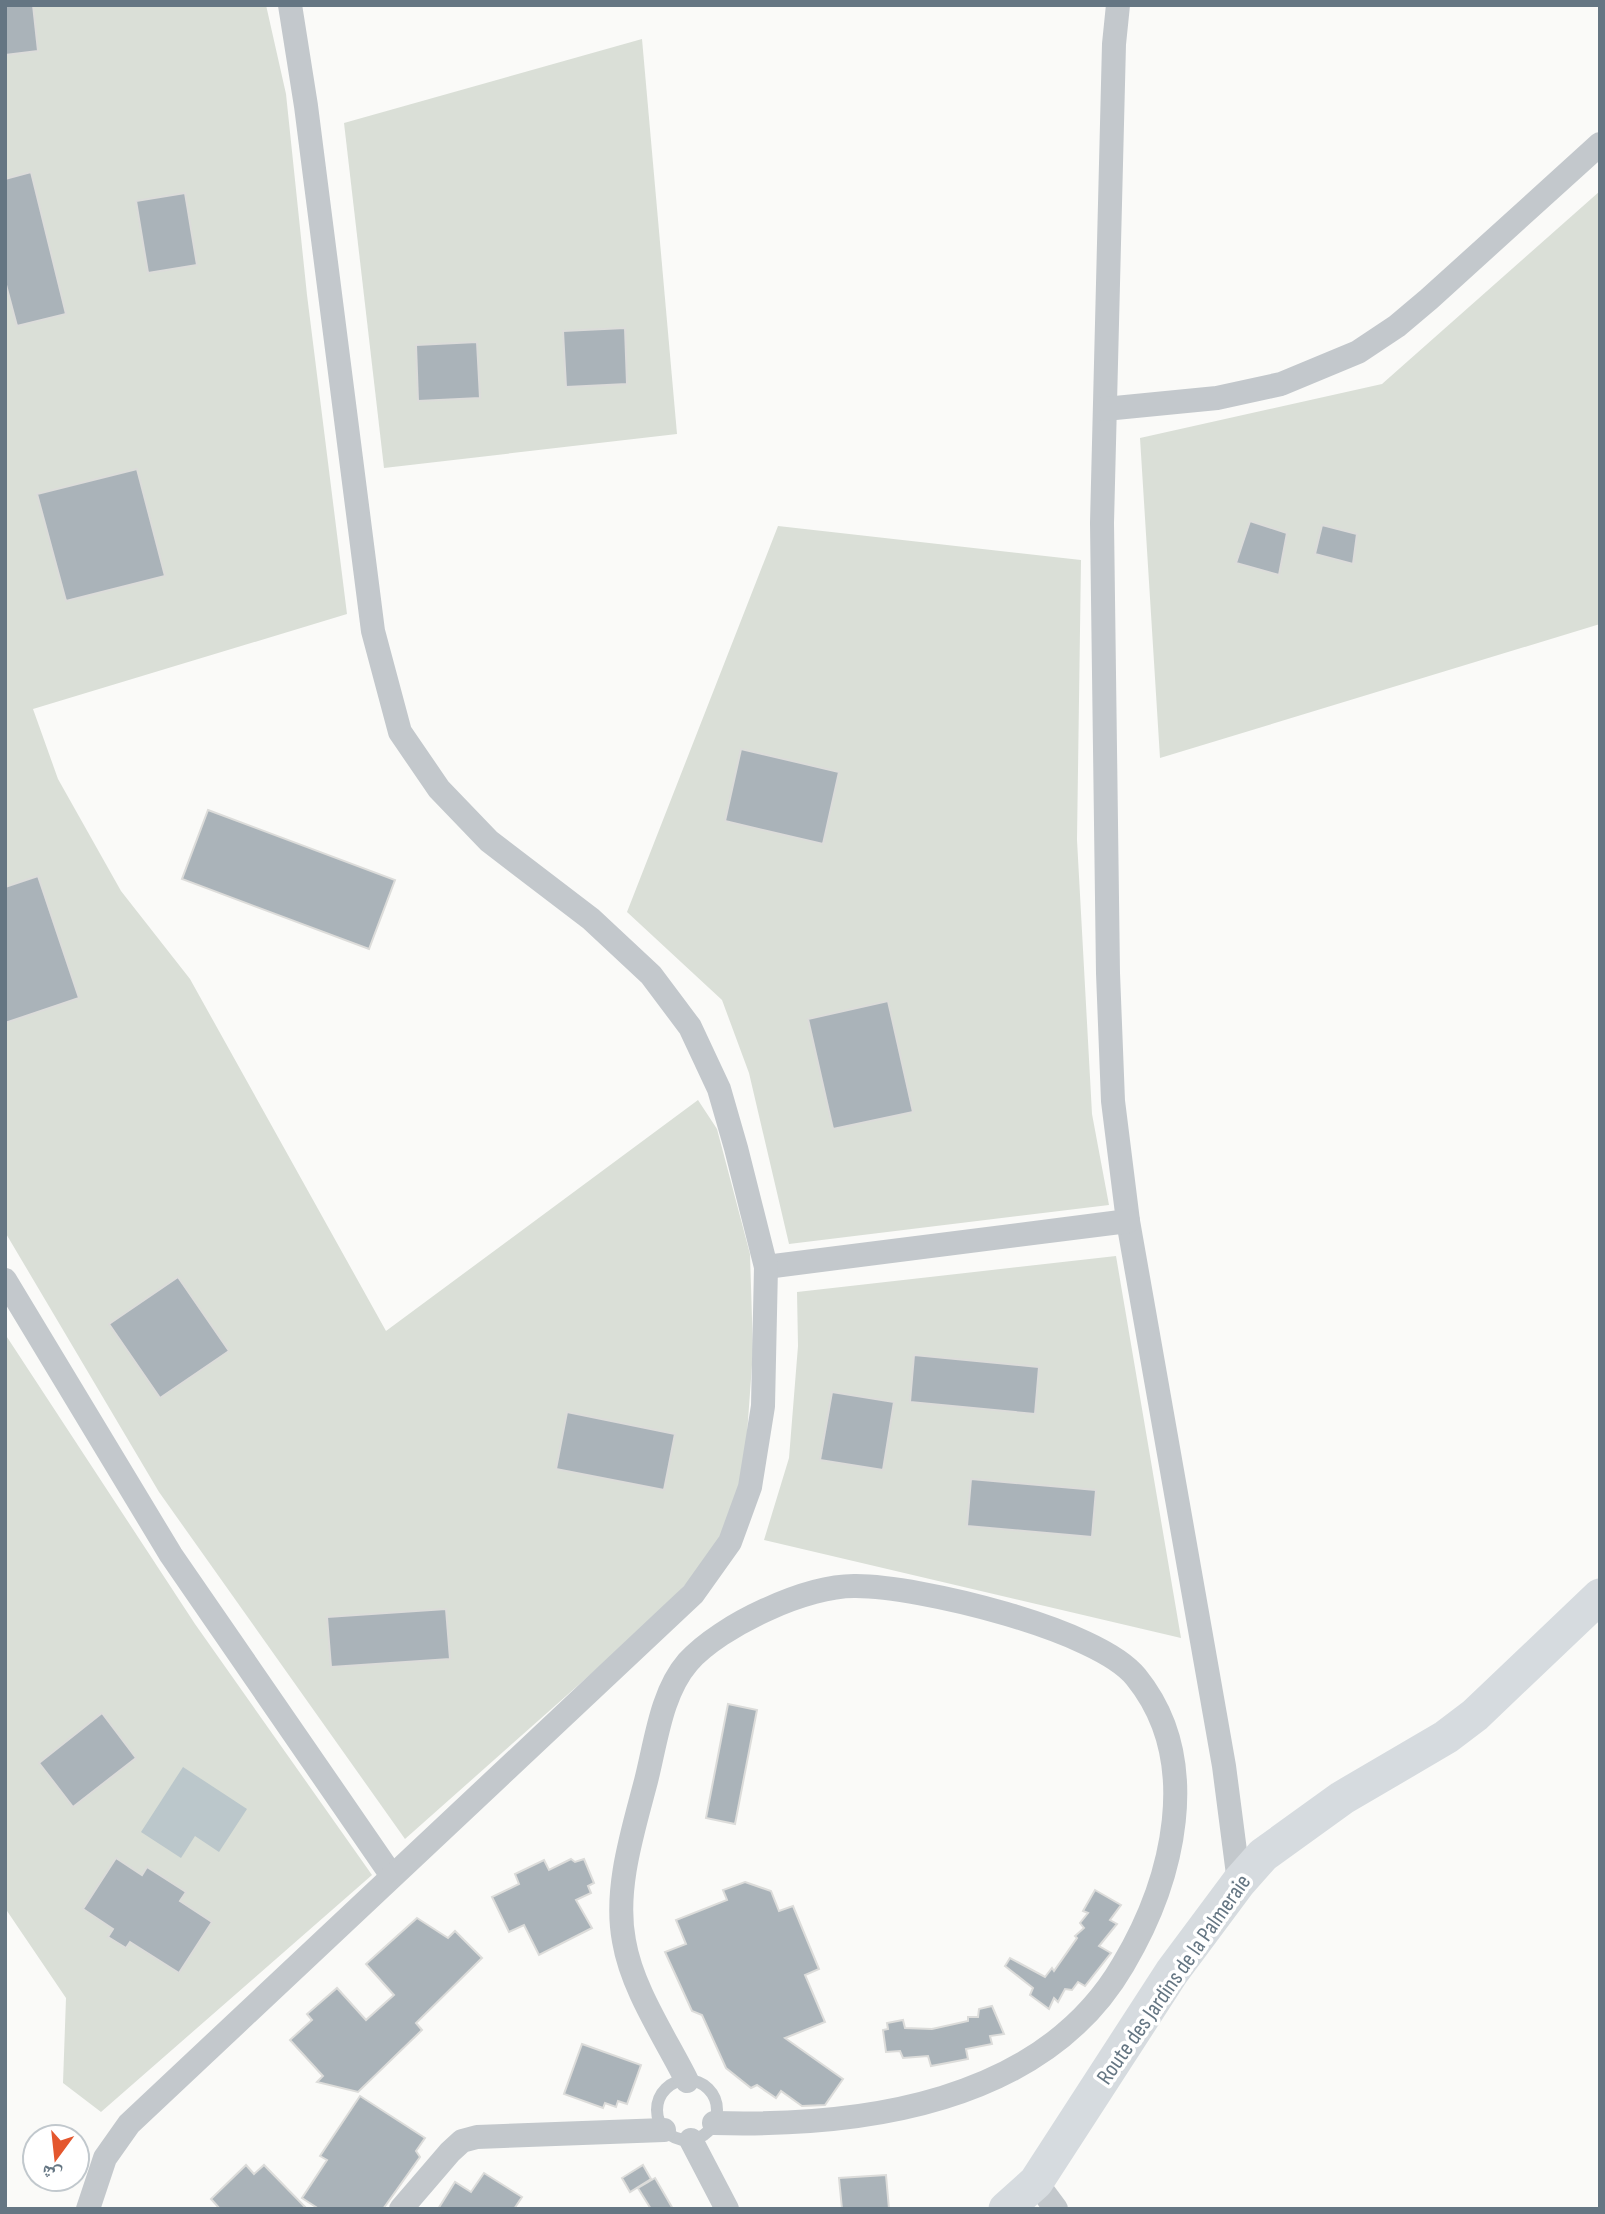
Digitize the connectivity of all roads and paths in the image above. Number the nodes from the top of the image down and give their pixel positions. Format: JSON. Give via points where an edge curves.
{"nodes":[{"id":1,"x":290,"y":5,"type":"edge"},
{"id":2,"x":1118,"y":5,"type":"edge"},
{"id":3,"x":1600,"y":144,"type":"edge"},
{"id":4,"x":1105,"y":409,"type":"junction"},
{"id":5,"x":1128,"y":1221,"type":"junction"},
{"id":6,"x":766,"y":1267,"type":"junction"},
{"id":7,"x":5,"y":1280,"type":"edge"},
{"id":8,"x":1600,"y":1596,"type":"edge"},
{"id":9,"x":392,"y":1877,"type":"junction"},
{"id":10,"x":1239,"y":1882,"type":"junction"},
{"id":11,"x":687,"y":2081,"type":"junction"},
{"id":12,"x":714,"y":2123,"type":"junction"},
{"id":13,"x":664,"y":2130,"type":"junction"},
{"id":14,"x":691,"y":2140,"type":"junction"},
{"id":15,"x":1046,"y":2196,"type":"edge"},
{"id":16,"x":88,"y":2209,"type":"edge"},
{"id":17,"x":401,"y":2209,"type":"edge"},
{"id":18,"x":727,"y":2209,"type":"edge"},
{"id":19,"x":1006,"y":2209,"type":"edge"}],
"edges":[{"from":1,"to":6,"type":"street","via":[[373,631],[400,732],[439,789],[489,841],[651,975],[690,1027],[719,1089]]},
{"from":2,"to":4,"type":"street"},
{"from":3,"to":4,"type":"street","via":[[1398,326],[1358,352],[1280,384],[1217,398]]},
{"from":4,"to":5,"type":"street","via":[[1102,523],[1108,973],[1117,1150]]},
{"from":5,"to":6,"type":"street"},
{"from":5,"to":10,"type":"street","via":[[1220,1740]]},
{"from":6,"to":9,"type":"street","via":[[762,1406],[750,1487],[730,1542],[693,1594]]},
{"from":7,"to":9,"type":"street","via":[[171,1555]]},
{"from":8,"to":10,"type":"street","name":"Route des Jardins de la Palmeraie","via":[[1475,1715],[1312,1819],[1264,1855]]},
{"from":9,"to":16,"type":"street","via":[[129,2124],[105,2158]]},
{"from":10,"to":15,"type":"street","name":"Route des Jardins de la Palmeraie","via":[[1165,1983]]},
{"from":11,"to":12,"type":"lane","via":[[712,2094]]},
{"from":11,"to":12,"type":"street","via":[[636,1978],[624,1943],[621,1914],[626,1866],[668,1695],[689,1661],[753,1617],[807,1595],[854,1585],[925,1594],[1014,1616],[1075,1637],[1133,1672],[1154,1702],[1167,1733],[1174,1774],[1174,1820],[1170,1853],[1154,1901],[1107,1993],[1032,2058],[962,2091],[838,2121]]},
{"from":11,"to":13,"type":"lane","via":[[662,2093],[657,2112]]},
{"from":12,"to":14,"type":"lane","via":[[701,2137]]},
{"from":13,"to":14,"type":"lane"},
{"from":13,"to":17,"type":"street","via":[[462,2141]]},
{"from":14,"to":18,"type":"street"},
{"from":15,"to":19,"type":"street","name":"Route des Jardins de la Palmeraie"}]}
